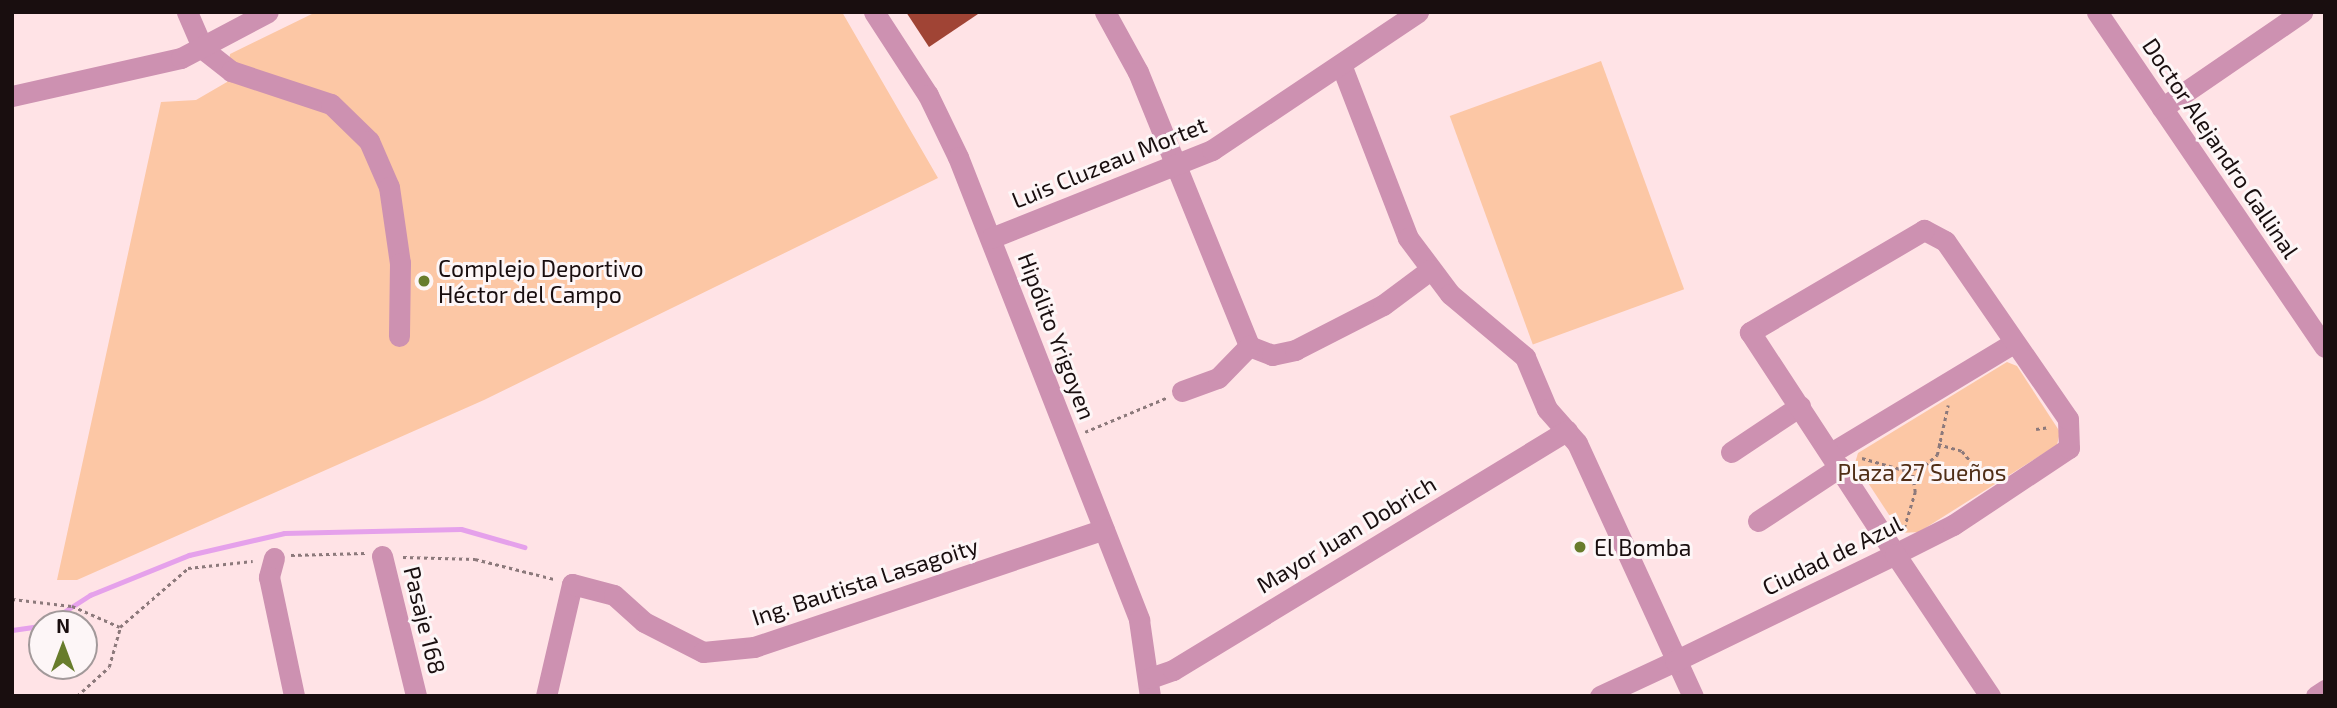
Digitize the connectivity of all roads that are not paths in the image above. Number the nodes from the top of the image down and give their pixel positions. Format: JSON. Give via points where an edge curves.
{"nodes":[{"id":1,"x":187,"y":12,"type":"edge"},
{"id":2,"x":268,"y":12,"type":"edge"},
{"id":3,"x":874,"y":12,"type":"edge"},
{"id":4,"x":1105,"y":12,"type":"edge"},
{"id":5,"x":1418,"y":12,"type":"edge"},
{"id":6,"x":2097,"y":12,"type":"edge"},
{"id":7,"x":2302,"y":12,"type":"edge"},
{"id":8,"x":203,"y":49,"type":"junction"},
{"id":9,"x":1342,"y":67,"type":"junction"},
{"id":10,"x":12,"y":96,"type":"edge"},
{"id":11,"x":2162,"y":108,"type":"junction"},
{"id":12,"x":1177,"y":166,"type":"junction"},
{"id":13,"x":991,"y":238,"type":"junction"},
{"id":14,"x":1430,"y":270,"type":"junction"},
{"id":15,"x":399,"y":336,"type":"dead end"},
{"id":16,"x":2013,"y":343,"type":"junction"},
{"id":17,"x":1249,"y":346,"type":"junction"},
{"id":18,"x":2325,"y":347,"type":"edge"},
{"id":19,"x":1182,"y":391,"type":"road end"},
{"id":20,"x":1800,"y":406,"type":"junction"},
{"id":21,"x":1567,"y":430,"type":"junction"},
{"id":22,"x":1731,"y":452,"type":"dead end"},
{"id":23,"x":1836,"y":460,"type":"junction"},
{"id":24,"x":1758,"y":521,"type":"dead end"},
{"id":25,"x":1104,"y":529,"type":"junction"},
{"id":26,"x":1898,"y":546,"type":"junction"},
{"id":27,"x":382,"y":556,"type":"road end"},
{"id":28,"x":274,"y":558,"type":"road end"},
{"id":29,"x":1675,"y":661,"type":"junction"},
{"id":30,"x":1150,"y":687,"type":"edge"},
{"id":31,"x":2325,"y":690,"type":"edge"},
{"id":32,"x":294,"y":696,"type":"edge"},
{"id":33,"x":416,"y":696,"type":"edge"},
{"id":34,"x":546,"y":696,"type":"edge"},
{"id":35,"x":1600,"y":696,"type":"edge"},
{"id":36,"x":1693,"y":696,"type":"edge"},
{"id":37,"x":1990,"y":696,"type":"edge"},
{"id":38,"x":2316,"y":696,"type":"edge"}],
"edges":[{"from":1,"to":8,"type":"street"},
{"from":2,"to":8,"type":"street"},
{"from":3,"to":13,"type":"street","name":"Hipólito Yrigoyen","via":[[943,123]]},
{"from":4,"to":12,"type":"street","via":[[1138,72]]},
{"from":5,"to":9,"type":"street","name":"Luis Cluzeau Mortet"},
{"from":6,"to":11,"type":"street","name":"Doctor Alejandro Gallinal"},
{"from":7,"to":11,"type":"street"},
{"from":8,"to":10,"type":"street"},
{"from":8,"to":15,"type":"street","via":[[231,71],[331,104],[369,141],[389,187],[400,263]]},
{"from":9,"to":12,"type":"street","name":"Luis Cluzeau Mortet","via":[[1258,124]]},
{"from":9,"to":14,"type":"street","via":[[1408,238]]},
{"from":11,"to":18,"type":"street","name":"Doctor Alejandro Gallinal"},
{"from":12,"to":13,"type":"street","name":"Luis Cluzeau Mortet"},
{"from":12,"to":17,"type":"street"},
{"from":13,"to":25,"type":"street","name":"Hipólito Yrigoyen"},
{"from":14,"to":17,"type":"street","via":[[1383,305],[1295,350],[1272,355]]},
{"from":14,"to":21,"type":"street","via":[[1450,294],[1514,342],[1546,409]]},
{"from":16,"to":20,"type":"street","via":[[1944,241],[1924,230],[1750,331]]},
{"from":16,"to":23,"type":"street"},
{"from":16,"to":26,"type":"street","name":"Ciudad de Azul","via":[[2067,419],[2073,439],[2045,465]]},
{"from":17,"to":19,"type":"street","via":[[1218,378]]},
{"from":20,"to":22,"type":"street"},
{"from":20,"to":23,"type":"street"},
{"from":21,"to":29,"type":"street"},
{"from":21,"to":30,"type":"street","name":"Mayor Juan Dobrich"},
{"from":23,"to":24,"type":"street"},
{"from":23,"to":26,"type":"street"},
{"from":25,"to":30,"type":"street","name":"Hipólito Yrigoyen","via":[[1139,620]]},
{"from":25,"to":34,"type":"street","name":"Ing. Bautista Lasagoity","via":[[754,647],[702,652],[644,622],[614,596],[572,584]]},
{"from":26,"to":29,"type":"street","name":"Ciudad de Azul"},
{"from":26,"to":37,"type":"street"},
{"from":27,"to":33,"type":"street","name":"Pasaje 168"},
{"from":28,"to":32,"type":"street","via":[[269,577]]},
{"from":29,"to":35,"type":"street","name":"Ciudad de Azul"},
{"from":29,"to":36,"type":"street"},
{"from":31,"to":38,"type":"street"}]}
